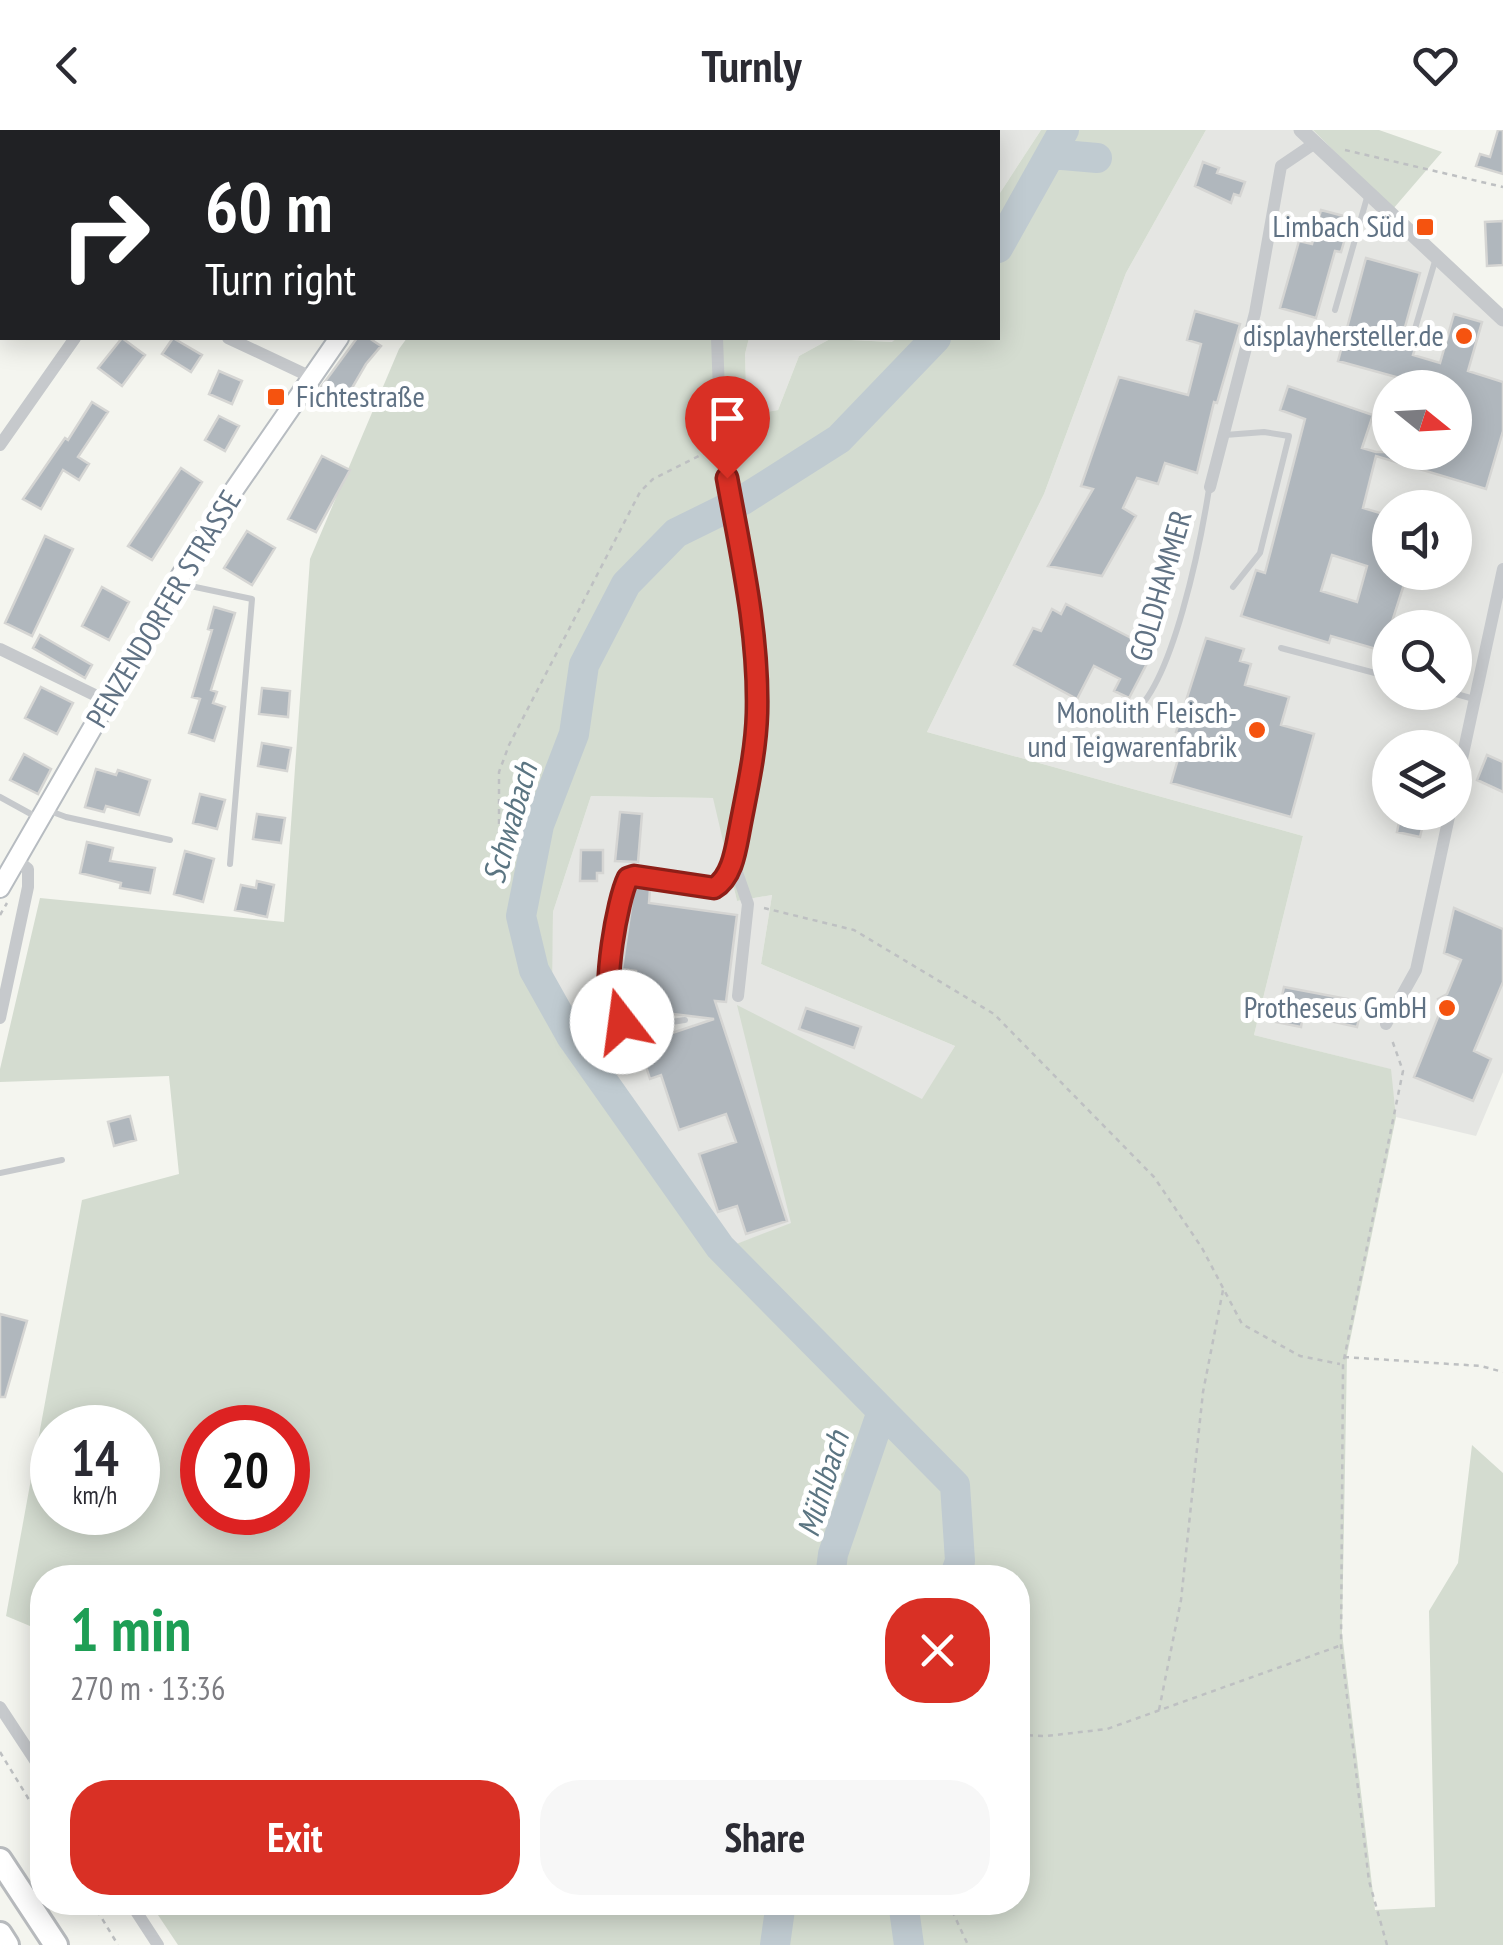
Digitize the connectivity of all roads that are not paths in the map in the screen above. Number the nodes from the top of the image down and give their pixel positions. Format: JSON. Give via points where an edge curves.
{"nodes":[{"id":1,"x":1300,"y":130,"type":"edge"},
{"id":2,"x":1315,"y":142,"type":"junction"},
{"id":3,"x":1368,"y":193,"type":"junction"},
{"id":4,"x":1436,"y":256,"type":"junction"},
{"id":5,"x":1335,"y":310,"type":"dead end"},
{"id":6,"x":1503,"y":319,"type":"edge"},
{"id":7,"x":1414,"y":332,"type":"dead end"},
{"id":8,"x":75,"y":340,"type":"edge"},
{"id":9,"x":232,"y":340,"type":"edge"},
{"id":10,"x":338,"y":340,"type":"edge"},
{"id":11,"x":717,"y":340,"type":"edge"},
{"id":12,"x":311,"y":377,"type":"junction"},
{"id":13,"x":1223,"y":435,"type":"junction"},
{"id":14,"x":0,"y":445,"type":"edge"},
{"id":15,"x":1210,"y":488,"type":"joint"},
{"id":16,"x":1503,"y":570,"type":"edge"},
{"id":17,"x":176,"y":583,"type":"junction"},
{"id":18,"x":1232,"y":586,"type":"dead end"},
{"id":19,"x":1501,"y":592,"type":"edge"},
{"id":20,"x":0,"y":648,"type":"edge"},
{"id":21,"x":1280,"y":648,"type":"dead end"},
{"id":22,"x":1372,"y":672,"type":"edge"},
{"id":23,"x":1472,"y":698,"type":"edge"},
{"id":24,"x":1475,"y":699,"type":"junction"},
{"id":25,"x":107,"y":701,"type":"junction"},
{"id":26,"x":1100,"y":719,"type":"dead end"},
{"id":27,"x":1468,"y":730,"type":"edge"},
{"id":28,"x":0,"y":797,"type":"edge"},
{"id":29,"x":44,"y":814,"type":"junction"},
{"id":30,"x":1446,"y":830,"type":"edge"},
{"id":31,"x":170,"y":840,"type":"dead end"},
{"id":32,"x":17,"y":860,"type":"junction"},
{"id":33,"x":733,"y":861,"type":"junction"},
{"id":34,"x":230,"y":864,"type":"dead end"},
{"id":35,"x":0,"y":888,"type":"edge"},
{"id":36,"x":738,"y":996,"type":"dead end"},
{"id":37,"x":0,"y":1018,"type":"edge"},
{"id":38,"x":686,"y":1020,"type":"dead end"},
{"id":39,"x":1386,"y":1024,"type":"road end"},
{"id":40,"x":62,"y":1160,"type":"dead end"},
{"id":41,"x":0,"y":1172,"type":"edge"},
{"id":42,"x":0,"y":1707,"type":"edge"},
{"id":43,"x":30,"y":1753,"type":"edge"},
{"id":44,"x":0,"y":1860,"type":"edge"},
{"id":45,"x":30,"y":1906,"type":"edge"},
{"id":46,"x":36,"y":1915,"type":"edge"},
{"id":47,"x":138,"y":1915,"type":"edge"},
{"id":48,"x":0,"y":1934,"type":"edge"},
{"id":49,"x":7,"y":1945,"type":"edge"},
{"id":50,"x":56,"y":1945,"type":"edge"},
{"id":51,"x":158,"y":1945,"type":"edge"}],
"edges":[{"from":1,"to":2,"type":"street"},
{"from":2,"to":3,"type":"street"},
{"from":2,"to":13,"type":"street","via":[[1281,166],[1255,314]]},
{"from":3,"to":4,"type":"street"},
{"from":3,"to":5,"type":"lane"},
{"from":4,"to":6,"type":"street"},
{"from":4,"to":7,"type":"lane"},
{"from":8,"to":14,"type":"street"},
{"from":9,"to":12,"type":"street"},
{"from":10,"to":12,"type":"main road","name":"PENZENDORFER STRASSE"},
{"from":11,"to":33,"type":"street","via":[[721,448],[752,613],[757,714]]},
{"from":12,"to":17,"type":"main road","name":"PENZENDORFER STRASSE"},
{"from":13,"to":15,"type":"street"},
{"from":13,"to":18,"type":"lane","via":[[1289,436],[1260,553]]},
{"from":15,"to":26,"type":"lane","name":"GOLDHAMMER","via":[[1158,680],[1132,715]]},
{"from":16,"to":19,"type":"street"},
{"from":17,"to":25,"type":"main road","name":"PENZENDORFER STRASSE"},
{"from":17,"to":34,"type":"lane","via":[[252,599]]},
{"from":19,"to":24,"type":"street"},
{"from":20,"to":25,"type":"street"},
{"from":21,"to":22,"type":"lane"},
{"from":23,"to":24,"type":"lane"},
{"from":24,"to":27,"type":"street"},
{"from":25,"to":29,"type":"main road","name":"PENZENDORFER STRASSE"},
{"from":28,"to":29,"type":"lane"},
{"from":29,"to":31,"type":"lane"},
{"from":29,"to":32,"type":"main road","name":"PENZENDORFER STRASSE"},
{"from":30,"to":39,"type":"street","via":[[1416,970]]},
{"from":32,"to":35,"type":"main road","name":"PENZENDORFER STRASSE"},
{"from":32,"to":37,"type":"street","via":[[28,869],[28,887]]},
{"from":33,"to":36,"type":"street","via":[[748,904]]},
{"from":33,"to":38,"type":"lane","via":[[714,888],[634,876],[622,889],[610,975],[613,1014],[637,1025]]},
{"from":40,"to":41,"type":"lane"},
{"from":42,"to":43,"type":"street"},
{"from":44,"to":45,"type":"highway"},
{"from":46,"to":50,"type":"highway"},
{"from":47,"to":51,"type":"street"},
{"from":48,"to":49,"type":"highway"}]}
